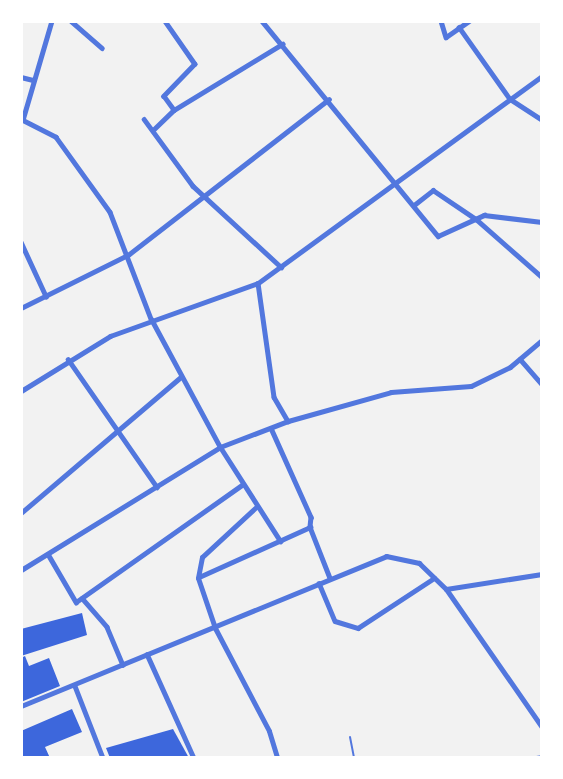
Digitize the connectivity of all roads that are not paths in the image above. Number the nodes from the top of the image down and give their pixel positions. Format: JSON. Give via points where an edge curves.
{"nodes":[{"id":1,"x":51,"y":21,"type":"edge"},
{"id":2,"x":71,"y":21,"type":"edge"},
{"id":3,"x":165,"y":21,"type":"edge"},
{"id":4,"x":262,"y":21,"type":"edge"},
{"id":5,"x":440,"y":21,"type":"edge"},
{"id":6,"x":469,"y":21,"type":"edge"},
{"id":7,"x":459,"y":27,"type":"junction"},
{"id":8,"x":282,"y":44,"type":"junction"},
{"id":9,"x":102,"y":48,"type":"dead end"},
{"id":10,"x":542,"y":76,"type":"edge"},
{"id":11,"x":21,"y":77,"type":"edge"},
{"id":12,"x":33,"y":80,"type":"junction"},
{"id":13,"x":329,"y":99,"type":"junction"},
{"id":14,"x":510,"y":99,"type":"junction"},
{"id":15,"x":174,"y":110,"type":"junction"},
{"id":16,"x":144,"y":119,"type":"dead end"},
{"id":17,"x":23,"y":120,"type":"edge"},
{"id":18,"x":542,"y":120,"type":"edge"},
{"id":19,"x":21,"y":127,"type":"edge"},
{"id":20,"x":154,"y":129,"type":"junction"},
{"id":21,"x":397,"y":183,"type":"junction"},
{"id":22,"x":204,"y":195,"type":"junction"},
{"id":23,"x":414,"y":205,"type":"junction"},
{"id":24,"x":476,"y":219,"type":"junction"},
{"id":25,"x":542,"y":222,"type":"edge"},
{"id":26,"x":21,"y":243,"type":"edge"},
{"id":27,"x":128,"y":255,"type":"junction"},
{"id":28,"x":281,"y":267,"type":"junction"},
{"id":29,"x":542,"y":277,"type":"edge"},
{"id":30,"x":258,"y":283,"type":"junction"},
{"id":31,"x":46,"y":296,"type":"junction"},
{"id":32,"x":21,"y":308,"type":"edge"},
{"id":33,"x":151,"y":319,"type":"junction"},
{"id":34,"x":542,"y":341,"type":"edge"},
{"id":35,"x":68,"y":359,"type":"junction"},
{"id":36,"x":520,"y":359,"type":"junction"},
{"id":37,"x":181,"y":377,"type":"junction"},
{"id":38,"x":542,"y":384,"type":"edge"},
{"id":39,"x":21,"y":391,"type":"edge"},
{"id":40,"x":288,"y":421,"type":"junction"},
{"id":41,"x":271,"y":428,"type":"junction"},
{"id":42,"x":117,"y":432,"type":"junction"},
{"id":43,"x":220,"y":447,"type":"junction"},
{"id":44,"x":242,"y":485,"type":"junction"},
{"id":45,"x":158,"y":487,"type":"junction"},
{"id":46,"x":255,"y":508,"type":"junction"},
{"id":47,"x":21,"y":513,"type":"edge"},
{"id":48,"x":310,"y":527,"type":"junction"},
{"id":49,"x":280,"y":541,"type":"junction"},
{"id":50,"x":48,"y":554,"type":"junction"},
{"id":51,"x":21,"y":570,"type":"edge"},
{"id":52,"x":542,"y":574,"type":"edge"},
{"id":53,"x":198,"y":578,"type":"junction"},
{"id":54,"x":330,"y":578,"type":"junction"},
{"id":55,"x":434,"y":578,"type":"junction"},
{"id":56,"x":319,"y":583,"type":"junction"},
{"id":57,"x":446,"y":589,"type":"junction"},
{"id":58,"x":82,"y":598,"type":"junction"},
{"id":59,"x":215,"y":628,"type":"junction"},
{"id":60,"x":147,"y":654,"type":"junction"},
{"id":61,"x":123,"y":665,"type":"junction"},
{"id":62,"x":75,"y":686,"type":"junction"},
{"id":63,"x":21,"y":706,"type":"edge"},
{"id":64,"x":541,"y":724,"type":"edge"},
{"id":65,"x":350,"y":737,"type":"dead end"},
{"id":66,"x":542,"y":756,"type":"edge"},
{"id":67,"x":103,"y":758,"type":"edge"},
{"id":68,"x":194,"y":758,"type":"edge"},
{"id":69,"x":277,"y":758,"type":"edge"},
{"id":70,"x":354,"y":758,"type":"edge"},
{"id":71,"x":530,"y":758,"type":"edge"}],
"edges":[{"from":1,"to":12,"type":"street"},
{"from":2,"to":9,"type":"street"},
{"from":3,"to":15,"type":"street","via":[[195,64],[164,96]]},
{"from":4,"to":8,"type":"street"},
{"from":5,"to":7,"type":"street","via":[[446,37]]},
{"from":6,"to":7,"type":"street"},
{"from":7,"to":14,"type":"street"},
{"from":8,"to":13,"type":"street"},
{"from":8,"to":15,"type":"street"},
{"from":10,"to":14,"type":"street"},
{"from":11,"to":12,"type":"street"},
{"from":12,"to":17,"type":"street"},
{"from":13,"to":21,"type":"street"},
{"from":13,"to":22,"type":"street"},
{"from":14,"to":18,"type":"street"},
{"from":14,"to":21,"type":"street"},
{"from":15,"to":20,"type":"street"},
{"from":16,"to":20,"type":"street"},
{"from":17,"to":19,"type":"street"},
{"from":17,"to":27,"type":"street","via":[[56,136],[110,212]]},
{"from":20,"to":22,"type":"street"},
{"from":21,"to":23,"type":"street"},
{"from":21,"to":28,"type":"street"},
{"from":22,"to":27,"type":"street"},
{"from":22,"to":28,"type":"street"},
{"from":23,"to":24,"type":"street","via":[[433,190]]},
{"from":23,"to":24,"type":"street","via":[[438,236]]},
{"from":24,"to":25,"type":"street","via":[[523,216]]},
{"from":24,"to":29,"type":"street"},
{"from":26,"to":31,"type":"street"},
{"from":27,"to":31,"type":"street"},
{"from":27,"to":33,"type":"street"},
{"from":28,"to":30,"type":"street"},
{"from":30,"to":33,"type":"street"},
{"from":30,"to":40,"type":"street","via":[[274,397]]},
{"from":31,"to":32,"type":"street"},
{"from":33,"to":35,"type":"street"},
{"from":33,"to":37,"type":"street"},
{"from":34,"to":36,"type":"street"},
{"from":35,"to":39,"type":"street"},
{"from":35,"to":42,"type":"street"},
{"from":36,"to":38,"type":"street"},
{"from":36,"to":40,"type":"street","via":[[471,386],[391,392]]},
{"from":37,"to":42,"type":"street"},
{"from":37,"to":43,"type":"street"},
{"from":40,"to":41,"type":"street"},
{"from":41,"to":43,"type":"street"},
{"from":41,"to":48,"type":"street","via":[[307,507]]},
{"from":42,"to":45,"type":"street"},
{"from":42,"to":47,"type":"street"},
{"from":43,"to":44,"type":"street"},
{"from":43,"to":45,"type":"street"},
{"from":44,"to":46,"type":"street"},
{"from":44,"to":58,"type":"street"},
{"from":45,"to":50,"type":"street"},
{"from":46,"to":49,"type":"street"},
{"from":46,"to":53,"type":"street","via":[[202,557]]},
{"from":48,"to":49,"type":"street"},
{"from":48,"to":54,"type":"street"},
{"from":49,"to":53,"type":"street"},
{"from":50,"to":51,"type":"street"},
{"from":50,"to":58,"type":"street","via":[[76,602]]},
{"from":52,"to":57,"type":"street"},
{"from":53,"to":59,"type":"street"},
{"from":54,"to":55,"type":"street","via":[[386,556],[419,563]]},
{"from":54,"to":56,"type":"street"},
{"from":55,"to":56,"type":"street","via":[[358,628],[335,621]]},
{"from":55,"to":57,"type":"street"},
{"from":56,"to":59,"type":"street"},
{"from":57,"to":64,"type":"street"},
{"from":58,"to":61,"type":"street","via":[[107,628]]},
{"from":59,"to":60,"type":"street"},
{"from":59,"to":69,"type":"street","via":[[269,731]]},
{"from":60,"to":61,"type":"street"},
{"from":60,"to":68,"type":"street"},
{"from":61,"to":62,"type":"street"},
{"from":62,"to":63,"type":"street"},
{"from":62,"to":67,"type":"street"},
{"from":65,"to":70,"type":"lane"},
{"from":66,"to":71,"type":"street"}]}
